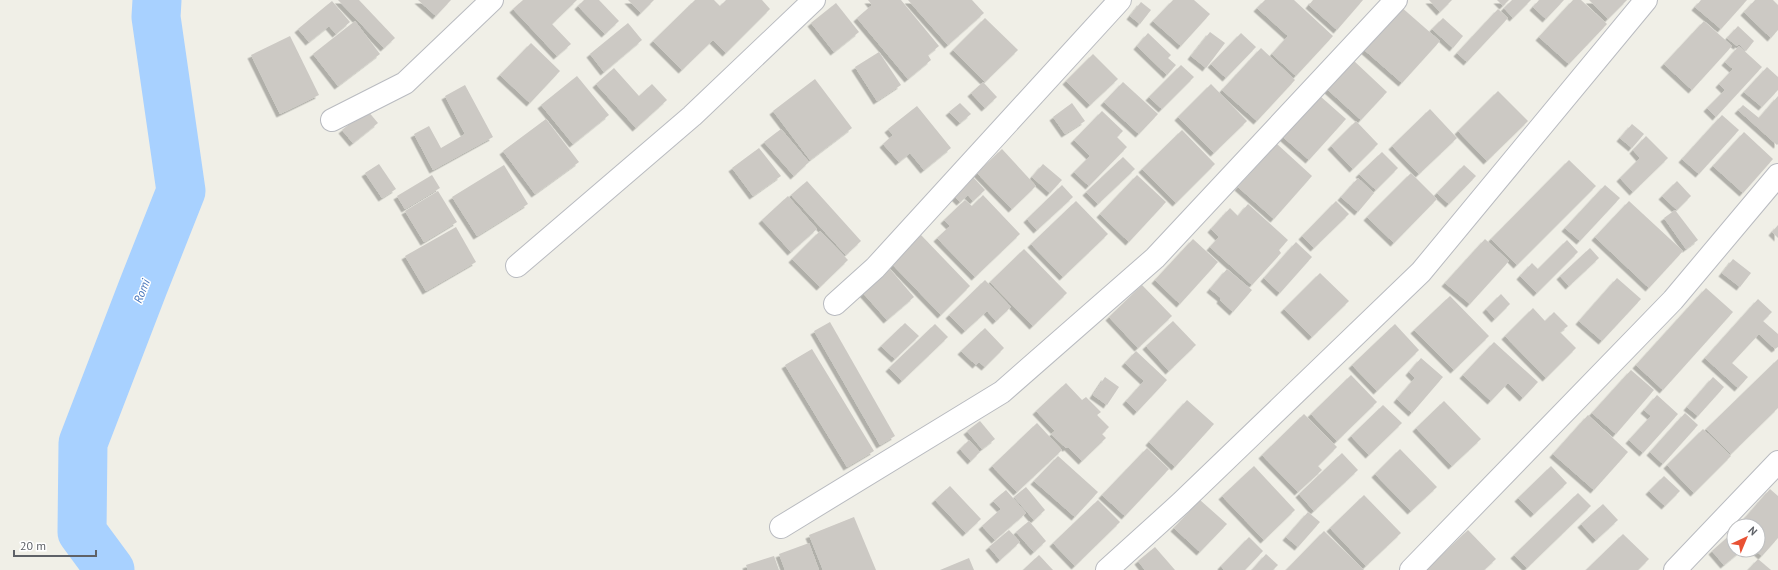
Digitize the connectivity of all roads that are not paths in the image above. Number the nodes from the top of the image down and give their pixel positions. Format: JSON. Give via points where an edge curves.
{"nodes":[{"id":1,"x":492,"y":0,"type":"edge"},
{"id":2,"x":814,"y":0,"type":"edge"},
{"id":3,"x":1120,"y":0,"type":"edge"},
{"id":4,"x":1396,"y":0,"type":"edge"},
{"id":5,"x":1646,"y":0,"type":"edge"},
{"id":6,"x":332,"y":120,"type":"dead end"},
{"id":7,"x":1778,"y":175,"type":"edge"},
{"id":8,"x":517,"y":266,"type":"dead end"},
{"id":9,"x":835,"y":304,"type":"dead end"},
{"id":10,"x":1778,"y":462,"type":"edge"},
{"id":11,"x":781,"y":527,"type":"dead end"},
{"id":12,"x":1107,"y":570,"type":"edge"},
{"id":13,"x":1410,"y":570,"type":"edge"},
{"id":14,"x":1675,"y":570,"type":"edge"}],
"edges":[{"from":1,"to":6,"type":"street","via":[[405,83]]},
{"from":2,"to":8,"type":"street","via":[[692,116]]},
{"from":3,"to":9,"type":"street","via":[[875,268]]},
{"from":4,"to":11,"type":"street","via":[[1155,258],[1002,392]]},
{"from":5,"to":12,"type":"street","via":[[1421,272],[1182,502]]},
{"from":7,"to":13,"type":"street","via":[[1674,300]]},
{"from":10,"to":14,"type":"street"}]}
